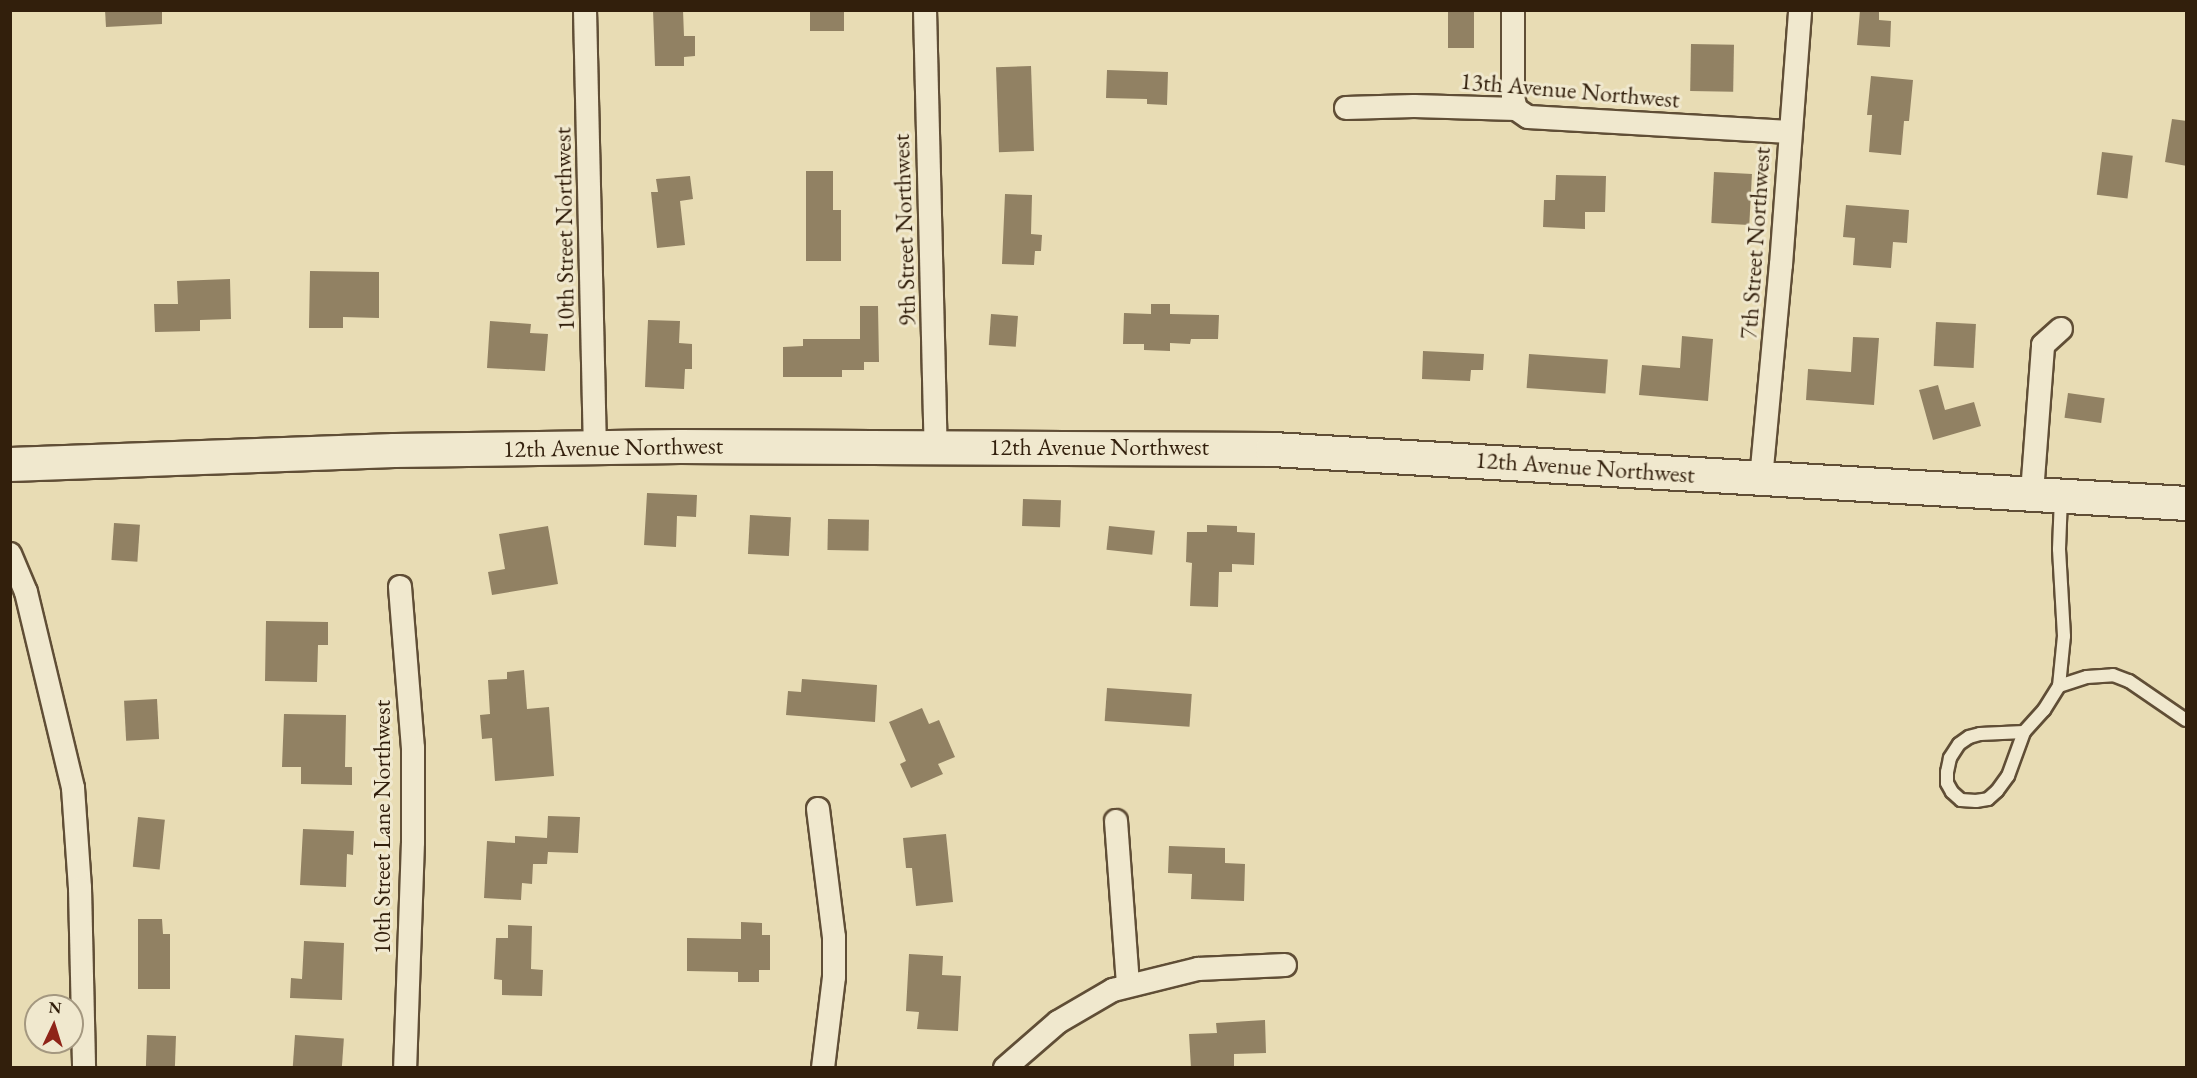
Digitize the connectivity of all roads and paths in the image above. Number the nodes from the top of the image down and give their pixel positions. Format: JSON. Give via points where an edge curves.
{"nodes":[{"id":1,"x":585,"y":10,"type":"edge"},
{"id":2,"x":926,"y":10,"type":"edge"},
{"id":3,"x":1513,"y":10,"type":"edge"},
{"id":4,"x":1800,"y":10,"type":"edge"},
{"id":5,"x":1346,"y":108,"type":"dead end"},
{"id":6,"x":1516,"y":109,"type":"junction"},
{"id":7,"x":1790,"y":132,"type":"junction"},
{"id":8,"x":2061,"y":329,"type":"dead end"},
{"id":9,"x":595,"y":447,"type":"junction"},
{"id":10,"x":936,"y":447,"type":"junction"},
{"id":11,"x":10,"y":464,"type":"edge"},
{"id":12,"x":1761,"y":479,"type":"junction"},
{"id":13,"x":2047,"y":494,"type":"junction"},
{"id":14,"x":2187,"y":503,"type":"edge"},
{"id":15,"x":10,"y":554,"type":"edge"},
{"id":16,"x":400,"y":587,"type":"dead end"},
{"id":17,"x":2059,"y":686,"type":"junction"},
{"id":18,"x":2187,"y":720,"type":"edge"},
{"id":19,"x":2024,"y":732,"type":"junction"},
{"id":20,"x":818,"y":809,"type":"dead end"},
{"id":21,"x":1116,"y":821,"type":"dead end"},
{"id":22,"x":1285,"y":965,"type":"dead end"},
{"id":23,"x":1128,"y":985,"type":"junction"},
{"id":24,"x":84,"y":1068,"type":"edge"},
{"id":25,"x":405,"y":1068,"type":"edge"},
{"id":26,"x":823,"y":1068,"type":"edge"},
{"id":27,"x":1005,"y":1068,"type":"edge"}],
"edges":[{"from":1,"to":9,"type":"street","name":"10th Street Northwest"},
{"from":2,"to":10,"type":"street","name":"9th Street Northwest"},
{"from":3,"to":6,"type":"street"},
{"from":4,"to":7,"type":"street","name":"7th Street Northwest"},
{"from":5,"to":6,"type":"street","name":"13th Avenue Northwest"},
{"from":6,"to":7,"type":"street","name":"13th Avenue Northwest","via":[[1528,117]]},
{"from":7,"to":12,"type":"street","name":"7th Street Northwest"},
{"from":8,"to":13,"type":"street","via":[[2043,345]]},
{"from":9,"to":10,"type":"main road","name":"12th Avenue Northwest"},
{"from":9,"to":11,"type":"main road","name":"12th Avenue Northwest"},
{"from":10,"to":12,"type":"main road","name":"12th Avenue Northwest","via":[[1284,449]]},
{"from":12,"to":13,"type":"main road","name":"12th Avenue Northwest"},
{"from":13,"to":14,"type":"main road","name":"12th Avenue Northwest"},
{"from":13,"to":17,"type":"lane","via":[[2060,549],[2064,636]]},
{"from":15,"to":24,"type":"street","via":[[26,592],[73,788]]},
{"from":16,"to":25,"type":"street","name":"10th Street Lane Northwest","via":[[413,748]]},
{"from":17,"to":18,"type":"lane","via":[[2087,677],[2113,675],[2129,681]]},
{"from":17,"to":19,"type":"lane"},
{"from":19,"to":19,"type":"lane","via":[[2008,776],[1988,799],[1961,800],[1952,792],[1947,772],[1959,744],[1969,736]]},
{"from":20,"to":26,"type":"street","via":[[834,937],[834,978]]},
{"from":21,"to":23,"type":"street"},
{"from":22,"to":23,"type":"street","via":[[1198,969]]},
{"from":23,"to":27,"type":"street","via":[[1058,1022]]}]}
